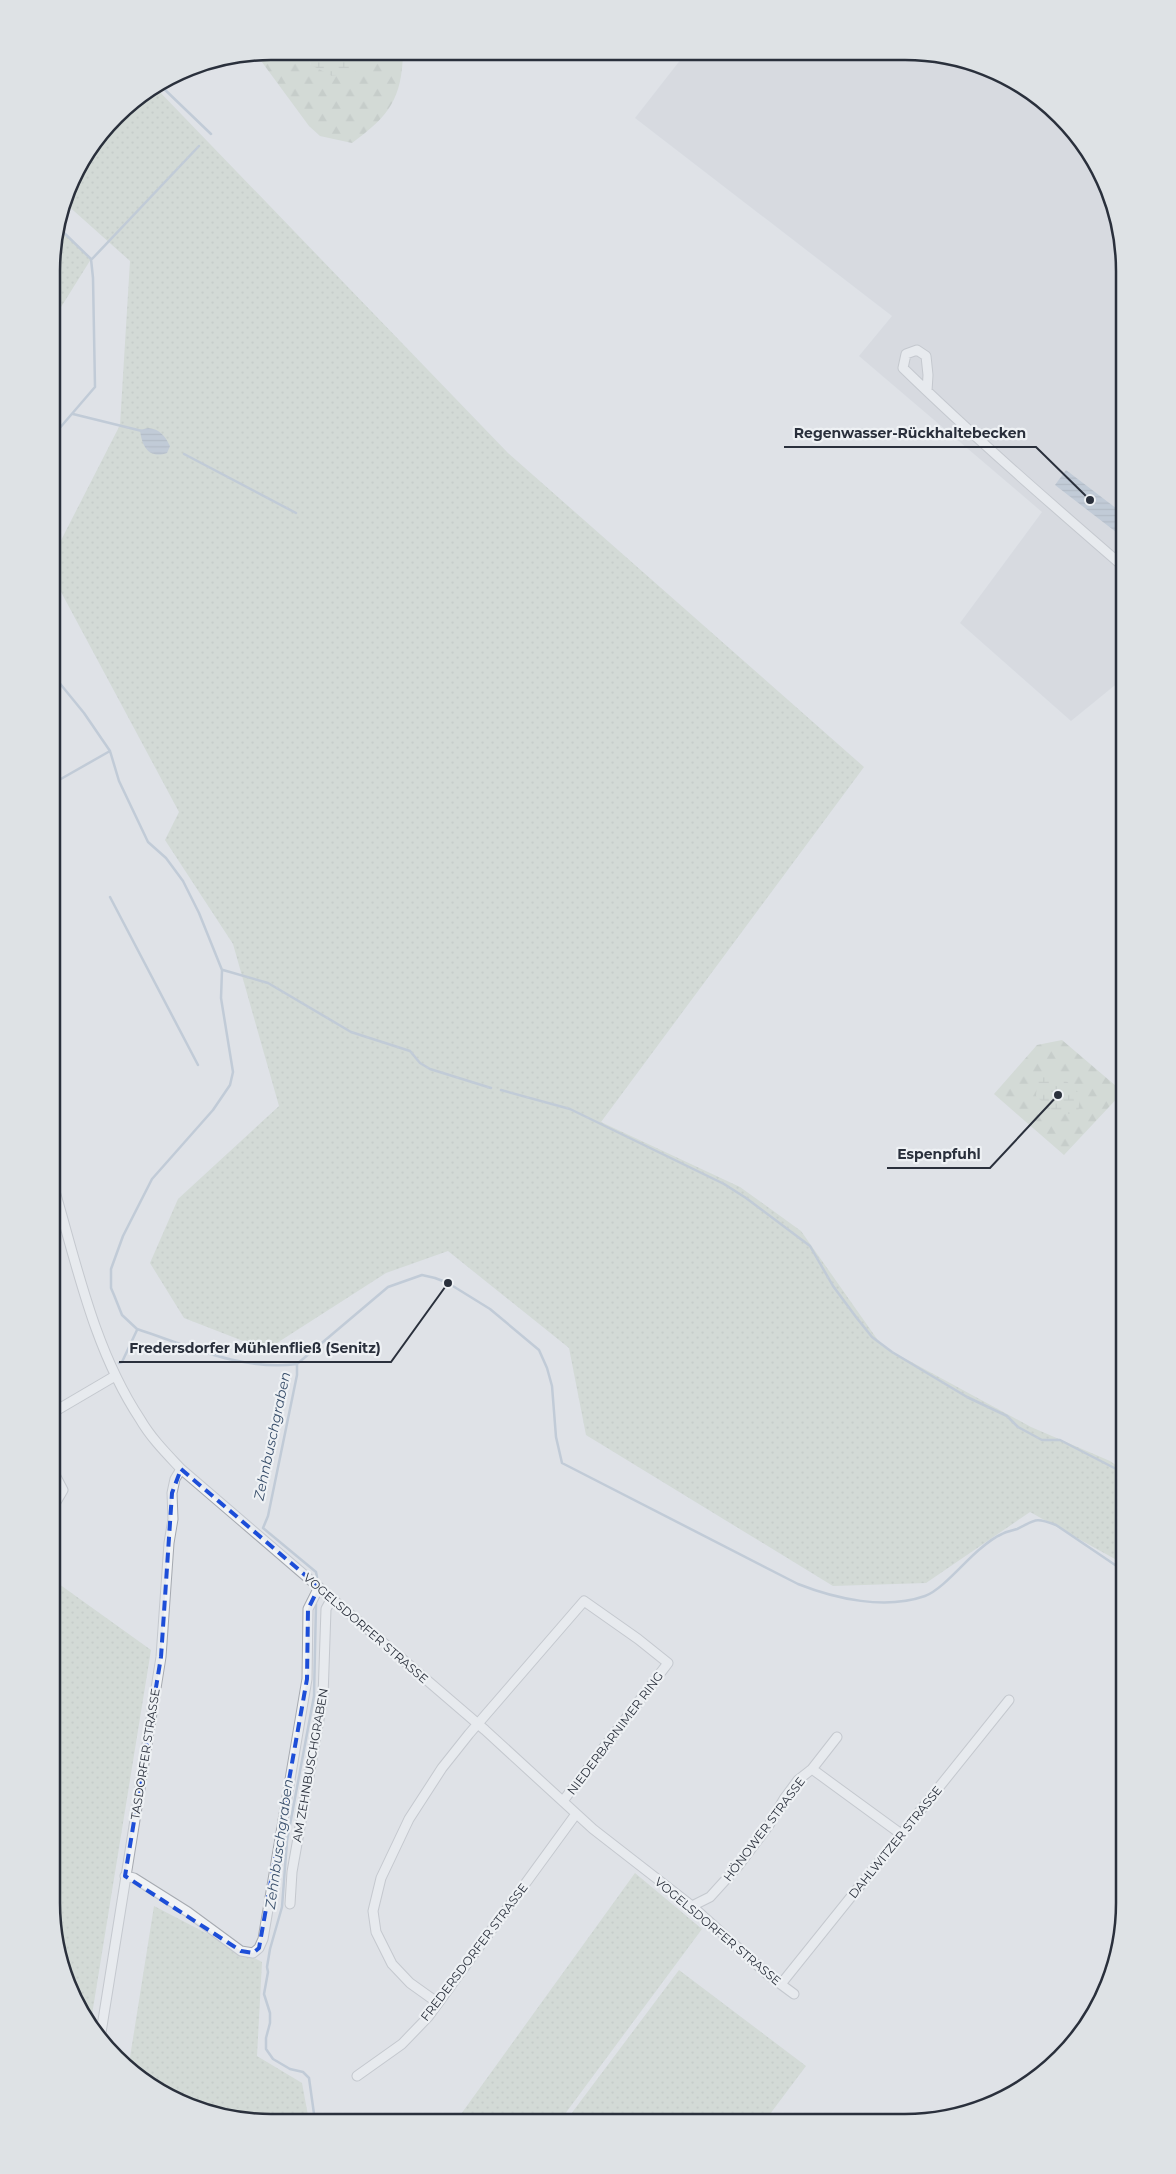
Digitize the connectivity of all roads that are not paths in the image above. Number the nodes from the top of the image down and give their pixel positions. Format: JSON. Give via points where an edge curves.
{"nodes":[{"id":1,"x":926,"y":391,"type":"dead end"},
{"id":2,"x":1116,"y":560,"type":"edge"},
{"id":3,"x":60,"y":1207,"type":"edge"},
{"id":4,"x":115,"y":1376,"type":"junction"},
{"id":5,"x":60,"y":1408,"type":"edge"},
{"id":6,"x":181,"y":1469,"type":"junction"},
{"id":7,"x":319,"y":1586,"type":"junction"},
{"id":8,"x":332,"y":1598,"type":"junction"},
{"id":9,"x":1009,"y":1700,"type":"dead end"},
{"id":10,"x":477,"y":1724,"type":"junction"},
{"id":11,"x":837,"y":1737,"type":"dead end"},
{"id":12,"x":812,"y":1769,"type":"junction"},
{"id":13,"x":563,"y":1801,"type":"junction"},
{"id":14,"x":576,"y":1814,"type":"junction"},
{"id":15,"x":901,"y":1834,"type":"junction"},
{"id":16,"x":125,"y":1876,"type":"junction"},
{"id":17,"x":290,"y":1904,"type":"dead end"},
{"id":18,"x":692,"y":1906,"type":"junction"},
{"id":19,"x":781,"y":1984,"type":"junction"},
{"id":20,"x":794,"y":1994,"type":"dead end"},
{"id":21,"x":438,"y":2003,"type":"junction"},
{"id":22,"x":102,"y":2028,"type":"edge"},
{"id":23,"x":357,"y":2076,"type":"dead end"}],
"edges":[{"from":1,"to":2,"type":"street"},
{"from":3,"to":4,"type":"street","name":"VOGELSDORFER STRASSE","via":[[94,1322]]},
{"from":4,"to":5,"type":"street"},
{"from":4,"to":6,"type":"street","name":"VOGELSDORFER STRASSE","via":[[144,1426]]},
{"from":6,"to":7,"type":"street","name":"VOGELSDORFER STRASSE"},
{"from":6,"to":16,"type":"street","name":"TASDORFER STRASSE","via":[[172,1493],[173,1520],[168,1543],[161,1657]]},
{"from":7,"to":8,"type":"street","name":"VOGELSDORFER STRASSE"},
{"from":7,"to":16,"type":"street","name":"AM ZEHNBUSCHGRABEN","via":[[308,1609],[307,1679],[263,1940],[259,1948],[253,1953],[240,1951],[188,1912],[134,1878]]},
{"from":8,"to":10,"type":"street","name":"VOGELSDORFER STRASSE"},
{"from":8,"to":17,"type":"street","name":"AM ZEHNBUSCHGRABEN","via":[[325,1616],[323,1697],[295,1851]]},
{"from":9,"to":15,"type":"street","name":"DAHLWITZER STRASSE"},
{"from":10,"to":13,"type":"street","name":"VOGELSDORFER STRASSE"},
{"from":10,"to":13,"type":"street","name":"NIEDERBARNIMER RING","via":[[584,1601],[668,1663]]},
{"from":10,"to":21,"type":"street","via":[[409,1819],[380,1878],[374,1911],[376,1932],[392,1964],[410,1984]]},
{"from":11,"to":12,"type":"street","name":"HÖNOWER STRASSE"},
{"from":12,"to":15,"type":"street","name":"HÖNOWER STRASSE"},
{"from":12,"to":18,"type":"street","name":"HÖNOWER STRASSE","via":[[798,1780],[739,1865],[710,1898]]},
{"from":13,"to":14,"type":"street","name":"VOGELSDORFER STRASSE"},
{"from":14,"to":18,"type":"street","name":"VOGELSDORFER STRASSE"},
{"from":14,"to":21,"type":"street","name":"FREDERSDORFER STRASSE"},
{"from":15,"to":19,"type":"street","name":"DAHLWITZER STRASSE"},
{"from":16,"to":22,"type":"street","name":"TASDORFER STRASSE"},
{"from":18,"to":19,"type":"street","name":"VOGELSDORFER STRASSE"},
{"from":19,"to":20,"type":"street","name":"VOGELSDORFER STRASSE"},
{"from":21,"to":23,"type":"street","name":"FREDERSDORFER STRASSE","via":[[402,2044]]}]}
